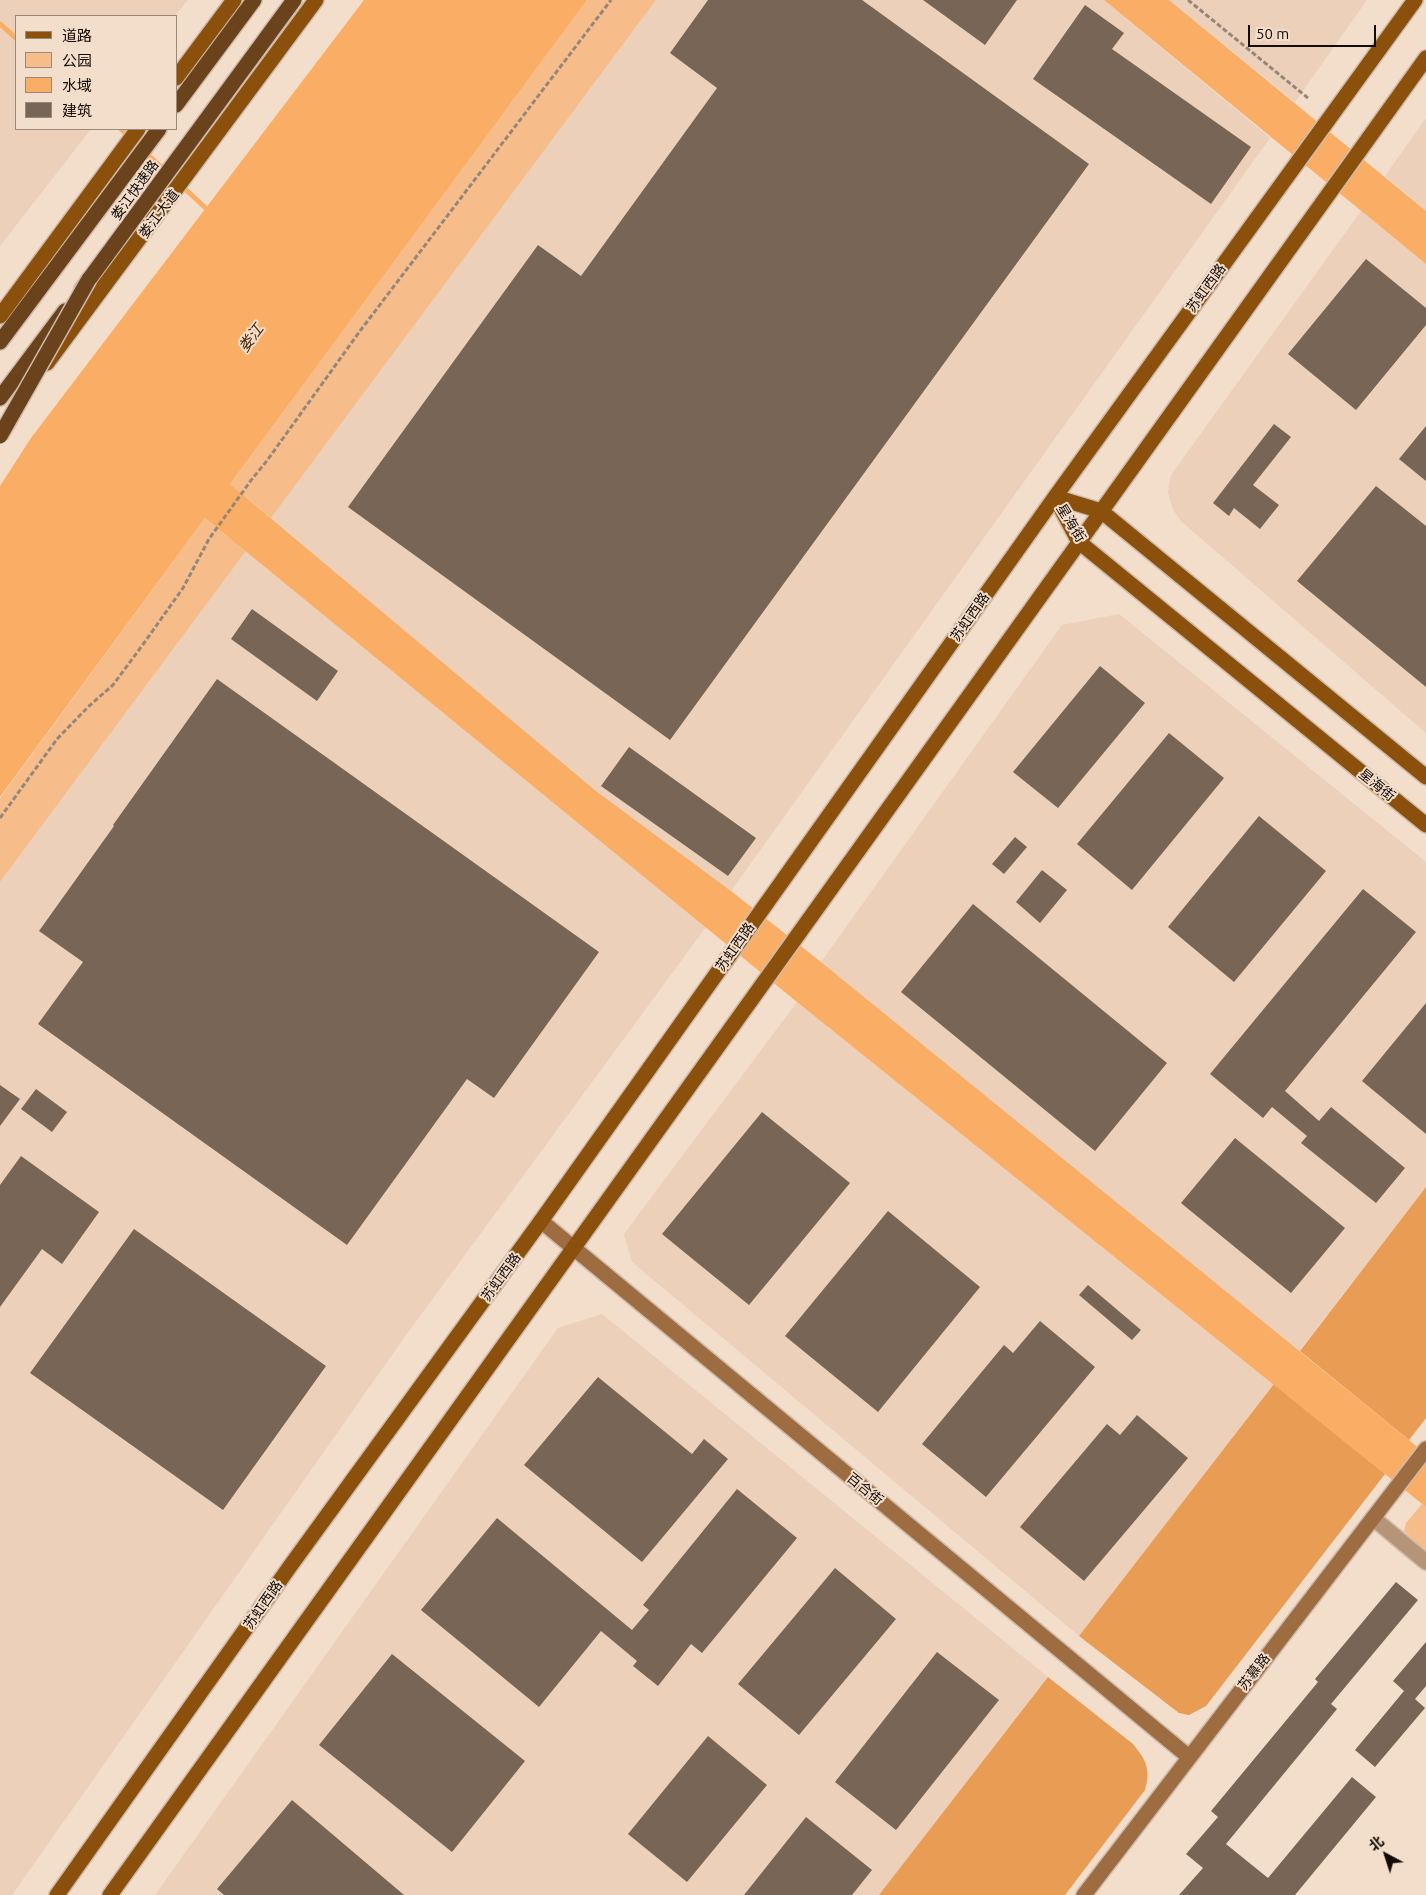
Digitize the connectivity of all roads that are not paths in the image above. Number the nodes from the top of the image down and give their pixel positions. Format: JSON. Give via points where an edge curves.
{"nodes":[{"id":1,"x":234,"y":0,"type":"edge"},
{"id":2,"x":254,"y":0,"type":"edge"},
{"id":3,"x":294,"y":0,"type":"edge"},
{"id":4,"x":316,"y":0,"type":"edge"},
{"id":5,"x":1415,"y":0,"type":"edge"},
{"id":6,"x":1426,"y":58,"type":"edge"},
{"id":7,"x":178,"y":75,"type":"edge"},
{"id":8,"x":178,"y":102,"type":"edge"},
{"id":9,"x":137,"y":130,"type":"edge"},
{"id":10,"x":157,"y":130,"type":"edge"},
{"id":11,"x":89,"y":279,"type":"junction"},
{"id":12,"x":0,"y":316,"type":"edge"},
{"id":13,"x":0,"y":342,"type":"edge"},
{"id":14,"x":0,"y":398,"type":"edge"},
{"id":15,"x":0,"y":427,"type":"edge"},
{"id":16,"x":0,"y":436,"type":"edge"},
{"id":17,"x":1055,"y":497,"type":"junction"},
{"id":18,"x":1101,"y":511,"type":"junction"},
{"id":19,"x":1080,"y":542,"type":"junction"},
{"id":20,"x":1426,"y":777,"type":"edge"},
{"id":21,"x":1426,"y":825,"type":"edge"},
{"id":22,"x":541,"y":1221,"type":"junction"},
{"id":23,"x":574,"y":1250,"type":"junction"},
{"id":24,"x":1426,"y":1449,"type":"edge"},
{"id":25,"x":1372,"y":1518,"type":"junction"},
{"id":26,"x":1426,"y":1562,"type":"edge"},
{"id":27,"x":1189,"y":1756,"type":"junction"},
{"id":28,"x":57,"y":1895,"type":"edge"},
{"id":29,"x":110,"y":1895,"type":"edge"},
{"id":30,"x":1084,"y":1895,"type":"edge"}],
"edges":[{"from":1,"to":7,"type":"main road"},
{"from":2,"to":8,"type":"highway"},
{"from":3,"to":11,"type":"highway","name":"娄江快速路"},
{"from":4,"to":15,"type":"main road","name":"娄江大道"},
{"from":5,"to":17,"type":"main road","name":"苏虹西路"},
{"from":6,"to":18,"type":"main road"},
{"from":9,"to":12,"type":"main road"},
{"from":10,"to":13,"type":"highway","name":"娄江快速路"},
{"from":11,"to":14,"type":"highway","name":"娄江快速路","bridge":true},
{"from":11,"to":16,"type":"highway","bridge":true},
{"from":17,"to":18,"type":"main road","name":"星海街"},
{"from":17,"to":19,"type":"main road","name":"星海街"},
{"from":17,"to":22,"type":"main road","name":"苏虹西路"},
{"from":18,"to":19,"type":"main road"},
{"from":18,"to":20,"type":"main road","name":"星海街"},
{"from":19,"to":21,"type":"main road","name":"星海街"},
{"from":19,"to":23,"type":"main road"},
{"from":22,"to":23,"type":"street","name":"百合街"},
{"from":22,"to":28,"type":"main road","name":"苏虹西路"},
{"from":23,"to":27,"type":"street","name":"百合街"},
{"from":23,"to":29,"type":"main road"},
{"from":24,"to":25,"type":"street","name":"苏慕路"},
{"from":25,"to":26,"type":"street"},
{"from":25,"to":27,"type":"street","name":"苏慕路"},
{"from":27,"to":30,"type":"street","name":"苏慕路"}]}
